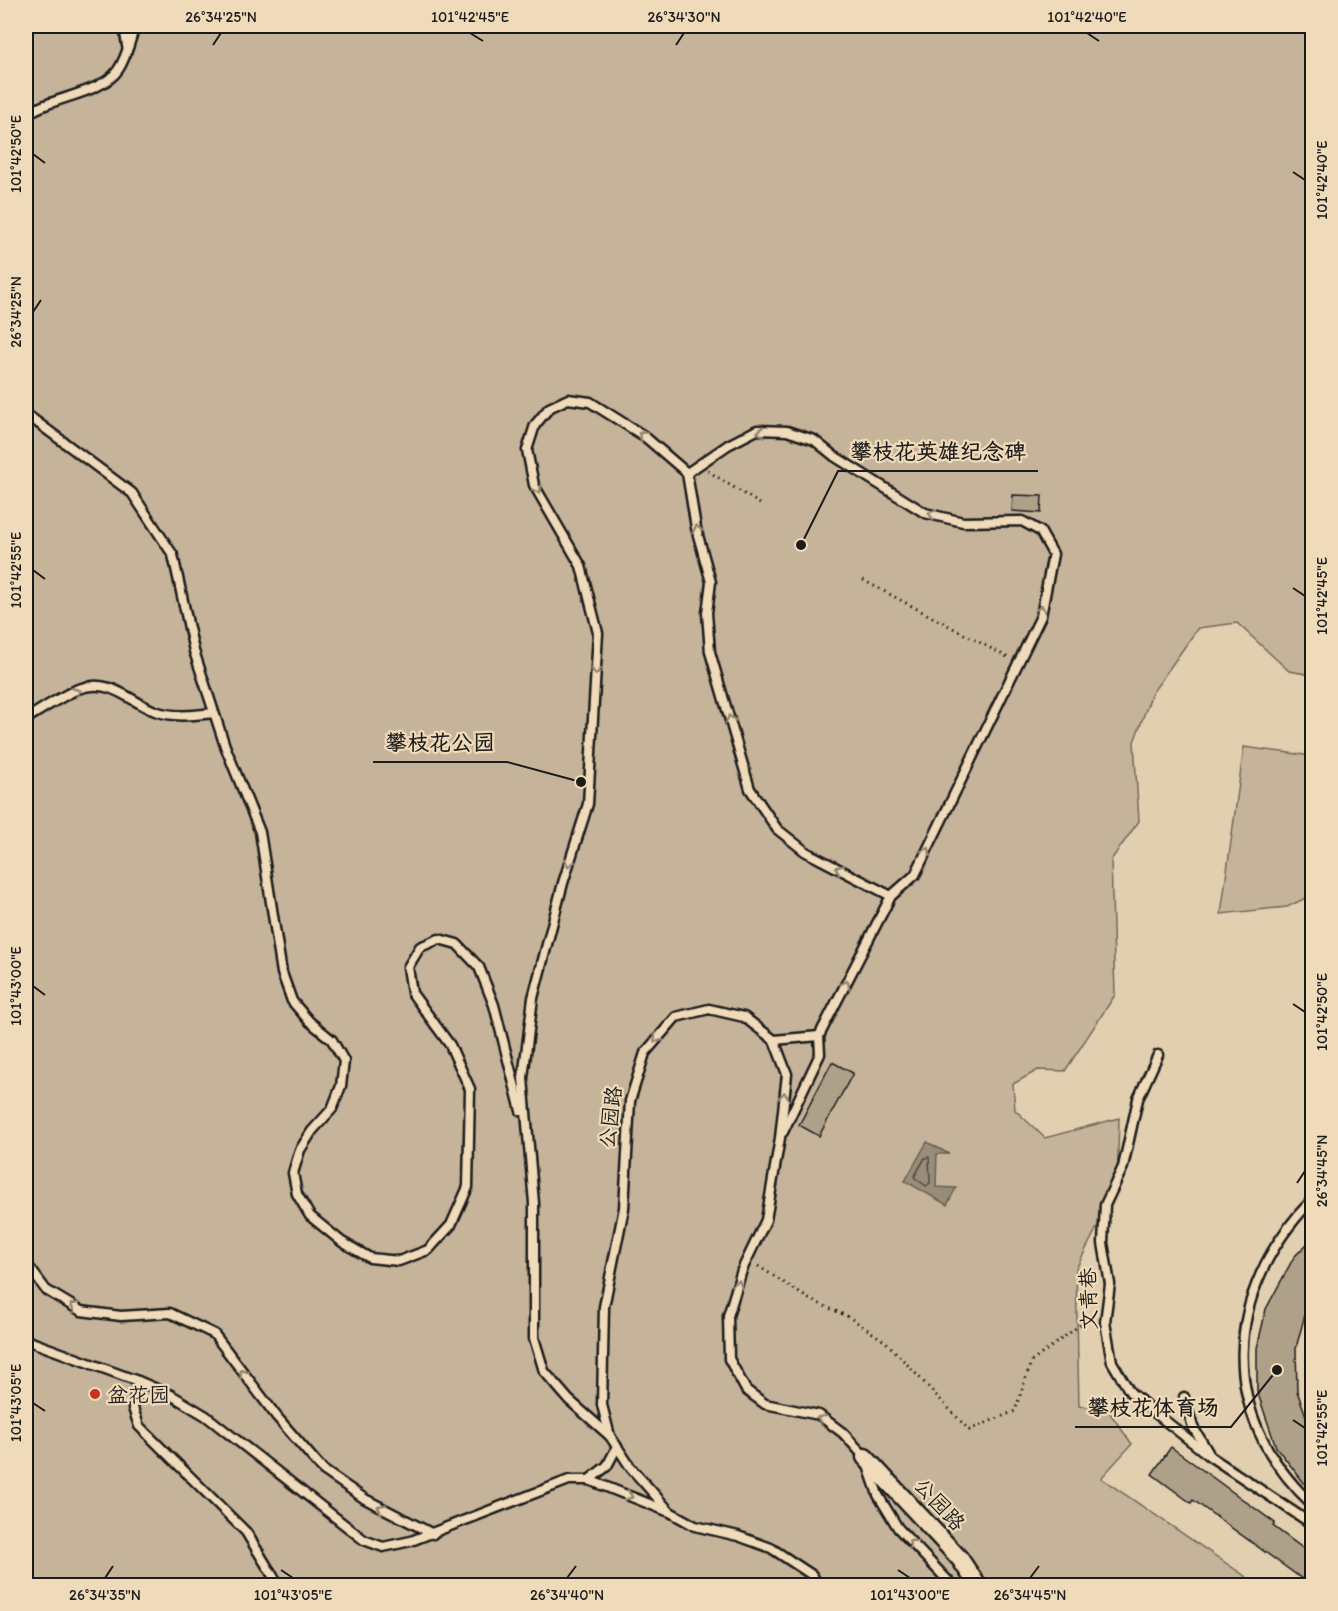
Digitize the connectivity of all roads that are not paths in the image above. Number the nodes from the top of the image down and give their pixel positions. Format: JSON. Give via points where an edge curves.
{"nodes":[{"id":1,"x":124,"y":26,"type":"edge"},
{"id":2,"x":135,"y":26,"type":"edge"},
{"id":3,"x":127,"y":50,"type":"junction"},
{"id":4,"x":26,"y":115,"type":"edge"},
{"id":5,"x":26,"y":414,"type":"edge"},
{"id":6,"x":687,"y":473,"type":"junction"},
{"id":7,"x":214,"y":714,"type":"junction"},
{"id":8,"x":26,"y":719,"type":"edge"},
{"id":9,"x":891,"y":896,"type":"junction"},
{"id":10,"x":819,"y":1036,"type":"junction"},
{"id":11,"x":774,"y":1040,"type":"junction"},
{"id":12,"x":1158,"y":1055,"type":"dead end"},
{"id":13,"x":528,"y":1137,"type":"junction"},
{"id":14,"x":780,"y":1138,"type":"junction"},
{"id":15,"x":1312,"y":1200,"type":"edge"},
{"id":16,"x":26,"y":1263,"type":"edge"},
{"id":17,"x":26,"y":1340,"type":"edge"},
{"id":18,"x":138,"y":1381,"type":"junction"},
{"id":19,"x":1184,"y":1397,"type":"dead end"},
{"id":20,"x":610,"y":1436,"type":"junction"},
{"id":21,"x":617,"y":1447,"type":"junction"},
{"id":22,"x":865,"y":1457,"type":"junction"},
{"id":23,"x":1211,"y":1457,"type":"junction"},
{"id":24,"x":589,"y":1480,"type":"junction"},
{"id":25,"x":1312,"y":1504,"type":"edge"},
{"id":26,"x":670,"y":1512,"type":"junction"},
{"id":27,"x":1312,"y":1524,"type":"edge"},
{"id":28,"x":433,"y":1534,"type":"junction"},
{"id":29,"x":279,"y":1586,"type":"edge"},
{"id":30,"x":819,"y":1586,"type":"edge"},
{"id":31,"x":953,"y":1586,"type":"edge"},
{"id":32,"x":978,"y":1586,"type":"edge"}],
"edges":[{"from":1,"to":3,"type":"lane"},
{"from":2,"to":3,"type":"lane"},
{"from":3,"to":4,"type":"lane","via":[[118,72],[98,86],[40,105]]},
{"from":5,"to":7,"type":"lane","via":[[132,493],[173,555],[194,651]]},
{"from":9,"to":6,"type":"lane","one_way":true,"via":[[806,852],[777,829],[750,789],[710,652],[707,613],[711,582],[696,528]]},
{"from":9,"to":6,"type":"lane","one_way":true,"via":[[915,874],[1041,616],[1053,554],[1040,531],[1023,521],[963,522],[925,513],[814,440],[787,431],[757,430]]},
{"from":6,"to":13,"type":"lane","one_way":true,"via":[[644,436],[590,402],[568,399],[549,408],[535,424],[527,450],[534,485],[581,566],[598,633],[588,804],[533,998],[523,1078]]},
{"from":8,"to":7,"type":"lane","one_way":true,"via":[[79,689],[100,686],[174,716]]},
{"from":7,"to":13,"type":"lane","via":[[260,832],[282,973],[292,1001],[332,1040],[344,1061],[341,1086],[332,1109],[300,1150],[293,1173],[297,1194],[310,1216],[370,1258],[399,1261],[428,1250],[452,1224],[468,1186],[470,1089],[450,1046],[412,993],[408,967],[420,947],[439,939],[457,944],[479,967],[494,1005]]},
{"from":10,"to":9,"type":"lane","one_way":true},
{"from":10,"to":11,"type":"lane"},
{"from":10,"to":14,"type":"lane","via":[[820,1054]]},
{"from":14,"to":11,"type":"lane","name":"公园路","one_way":true,"via":[[787,1074]]},
{"from":11,"to":20,"type":"lane","name":"公园路","one_way":true,"via":[[744,1017],[709,1009],[676,1017],[645,1053],[630,1101],[624,1208],[604,1306],[602,1405]]},
{"from":12,"to":23,"type":"lane","name":"文青巷","via":[[1138,1099],[1123,1167],[1105,1205],[1102,1243],[1110,1284],[1105,1322],[1112,1362],[1130,1392]]},
{"from":13,"to":20,"type":"lane","via":[[534,1203],[534,1338],[544,1371],[569,1400]]},
{"from":22,"to":14,"type":"lane","name":"公园路","one_way":true,"via":[[819,1415],[765,1404],[746,1390],[729,1359],[728,1316],[765,1220]]},
{"from":15,"to":25,"type":"lane","via":[[1268,1257],[1252,1296],[1243,1344],[1245,1393],[1261,1441],[1294,1487]]},
{"from":28,"to":16,"type":"lane","one_way":true,"via":[[365,1499],[323,1470],[214,1334],[170,1313],[121,1316],[81,1311],[46,1290]]},
{"from":17,"to":18,"type":"lane"},
{"from":18,"to":28,"type":"lane","via":[[206,1416],[364,1540],[382,1547]]},
{"from":18,"to":29,"type":"lane","via":[[133,1408],[139,1426],[246,1532]]},
{"from":19,"to":23,"type":"lane","via":[[1193,1427]]},
{"from":20,"to":21,"type":"lane","name":"公园路"},
{"from":21,"to":24,"type":"lane","via":[[607,1466]]},
{"from":21,"to":26,"type":"lane","name":"公园路"},
{"from":31,"to":22,"type":"lane","name":"公园路","one_way":true,"via":[[898,1528],[878,1495]]},
{"from":22,"to":32,"type":"street","name":"公园路","via":[[960,1559]]},
{"from":23,"to":27,"type":"lane","name":"文青巷"},
{"from":24,"to":26,"type":"lane","one_way":true},
{"from":24,"to":28,"type":"lane","via":[[569,1480]]},
{"from":26,"to":30,"type":"lane","name":"公园路","via":[[695,1526],[771,1548],[812,1575]]}]}
